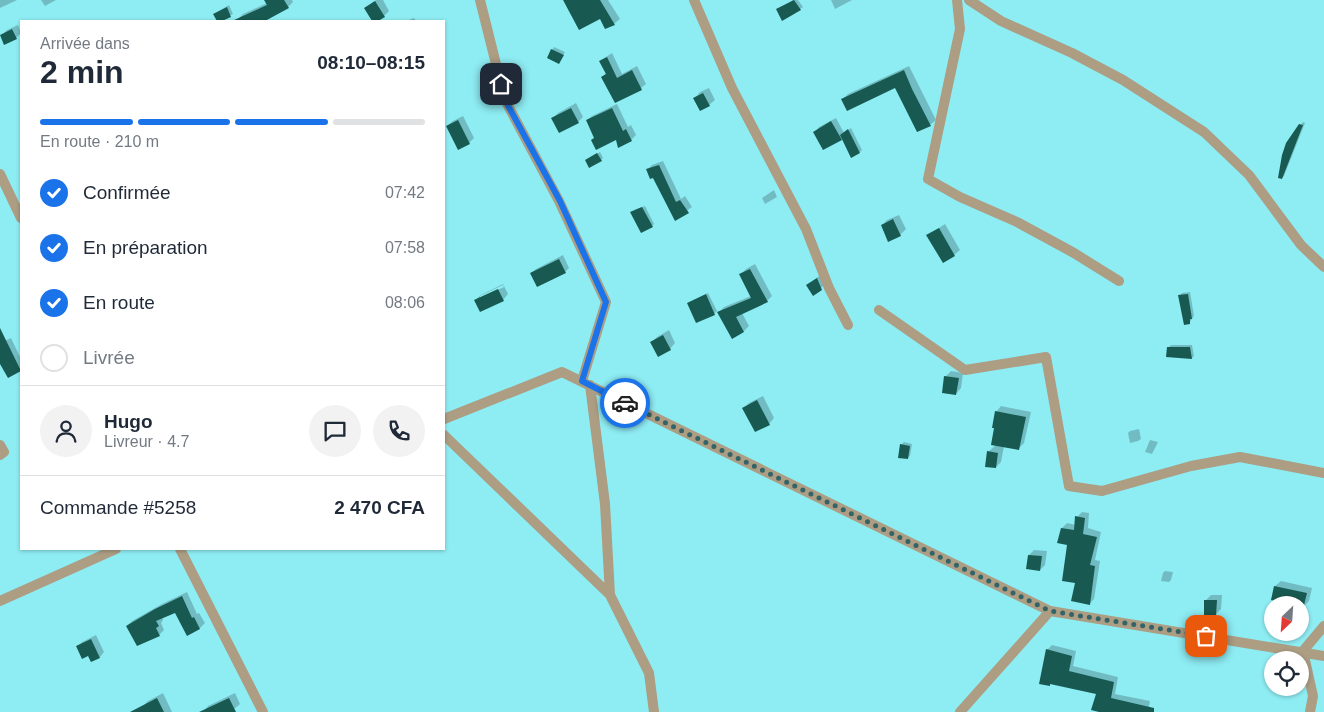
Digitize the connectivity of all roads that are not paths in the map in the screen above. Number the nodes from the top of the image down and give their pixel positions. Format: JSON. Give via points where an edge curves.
{"nodes":[{"id":1,"x":480,"y":0,"type":"edge"},
{"id":2,"x":694,"y":0,"type":"edge"},
{"id":3,"x":957,"y":0,"type":"edge"},
{"id":4,"x":969,"y":0,"type":"edge"},
{"id":5,"x":0,"y":174,"type":"edge"},
{"id":6,"x":20,"y":216,"type":"edge"},
{"id":7,"x":1324,"y":267,"type":"edge"},
{"id":8,"x":1119,"y":281,"type":"dead end"},
{"id":9,"x":880,"y":310,"type":"dead end"},
{"id":10,"x":848,"y":325,"type":"dead end"},
{"id":11,"x":586,"y":383,"type":"junction"},
{"id":12,"x":445,"y":419,"type":"edge"},
{"id":13,"x":445,"y":436,"type":"edge"},
{"id":14,"x":0,"y":445,"type":"edge"},
{"id":15,"x":0,"y":455,"type":"edge"},
{"id":16,"x":1324,"y":473,"type":"edge"},
{"id":17,"x":114,"y":550,"type":"edge"},
{"id":18,"x":181,"y":550,"type":"edge"},
{"id":19,"x":610,"y":596,"type":"junction"},
{"id":20,"x":0,"y":601,"type":"edge"},
{"id":21,"x":1050,"y":611,"type":"junction"},
{"id":22,"x":1324,"y":626,"type":"edge"},
{"id":23,"x":1303,"y":651,"type":"joint"},
{"id":24,"x":1309,"y":652,"type":"edge"},
{"id":25,"x":1324,"y":656,"type":"edge"},
{"id":26,"x":1309,"y":678,"type":"edge"},
{"id":27,"x":262,"y":712,"type":"edge"},
{"id":28,"x":654,"y":712,"type":"edge"},
{"id":29,"x":960,"y":712,"type":"edge"},
{"id":30,"x":1310,"y":712,"type":"edge"}],
"edges":[{"from":1,"to":11,"type":"street","via":[[505,100],[560,201],[606,302]]},
{"from":2,"to":10,"type":"street","via":[[732,88],[806,229],[829,288]]},
{"from":3,"to":8,"type":"street","via":[[960,29],[928,179],[1017,222]]},
{"from":4,"to":7,"type":"street","via":[[1001,21],[1123,80],[1204,132],[1249,175],[1301,245]]},
{"from":5,"to":6,"type":"street"},
{"from":9,"to":16,"type":"street","via":[[965,370],[1046,357],[1069,486],[1102,491],[1191,466],[1240,457]]},
{"from":11,"to":12,"type":"street","via":[[562,372]]},
{"from":11,"to":19,"type":"street","via":[[605,504]]},
{"from":11,"to":21,"type":"street"},
{"from":13,"to":19,"type":"street"},
{"from":14,"to":15,"type":"street","via":[[4,452]]},
{"from":17,"to":20,"type":"street"},
{"from":18,"to":27,"type":"street"},
{"from":19,"to":28,"type":"street","via":[[649,673]]},
{"from":21,"to":23,"type":"street"},
{"from":21,"to":29,"type":"street"},
{"from":22,"to":23,"type":"street"},
{"from":24,"to":25,"type":"street"},
{"from":26,"to":30,"type":"street","via":[[1313,696]]}]}
